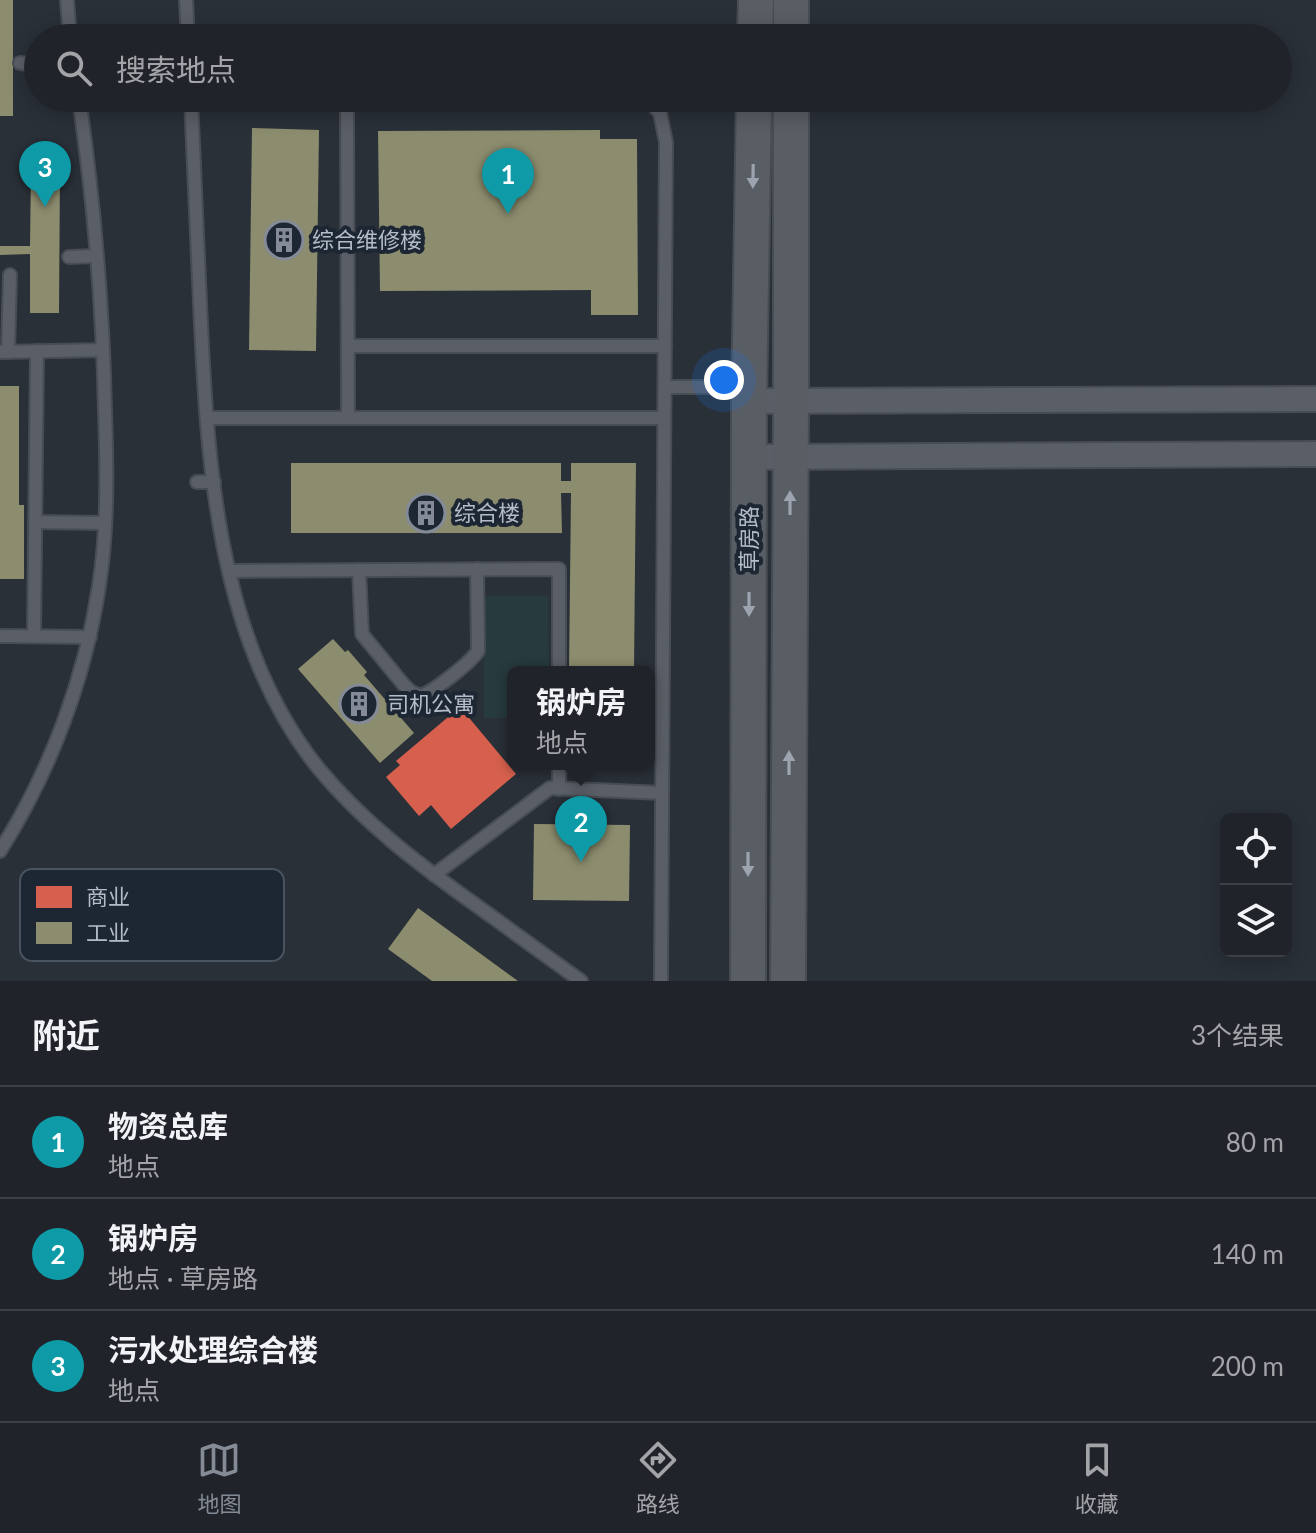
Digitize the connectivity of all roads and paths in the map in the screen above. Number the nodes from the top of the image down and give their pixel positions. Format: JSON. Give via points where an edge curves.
{"nodes":[{"id":1,"x":67,"y":0,"type":"edge"},
{"id":2,"x":186,"y":0,"type":"edge"},
{"id":3,"x":756,"y":0,"type":"edge"},
{"id":4,"x":791,"y":0,"type":"edge"},
{"id":5,"x":69,"y":24,"type":"edge"},
{"id":6,"x":187,"y":24,"type":"edge"},
{"id":7,"x":755,"y":24,"type":"edge"},
{"id":8,"x":791,"y":24,"type":"edge"},
{"id":9,"x":20,"y":63,"type":"dead end"},
{"id":10,"x":24,"y":63,"type":"edge"},
{"id":11,"x":81,"y":112,"type":"edge"},
{"id":12,"x":192,"y":112,"type":"edge"},
{"id":13,"x":347,"y":112,"type":"edge"},
{"id":14,"x":659,"y":112,"type":"edge"},
{"id":15,"x":754,"y":112,"type":"edge"},
{"id":16,"x":791,"y":112,"type":"edge"},
{"id":17,"x":96,"y":256,"type":"junction"},
{"id":18,"x":69,"y":257,"type":"dead end"},
{"id":19,"x":10,"y":275,"type":"dead end"},
{"id":20,"x":348,"y":346,"type":"junction"},
{"id":21,"x":665,"y":346,"type":"junction"},
{"id":22,"x":103,"y":350,"type":"junction"},
{"id":23,"x":37,"y":351,"type":"junction"},
{"id":24,"x":4,"y":352,"type":"edge"},
{"id":25,"x":665,"y":387,"type":"junction"},
{"id":26,"x":749,"y":394,"type":"junction"},
{"id":27,"x":1316,"y":399,"type":"edge"},
{"id":28,"x":791,"y":401,"type":"junction"},
{"id":29,"x":207,"y":418,"type":"junction"},
{"id":30,"x":348,"y":418,"type":"junction"},
{"id":31,"x":664,"y":418,"type":"junction"},
{"id":32,"x":1316,"y":454,"type":"edge"},
{"id":33,"x":749,"y":457,"type":"junction"},
{"id":34,"x":791,"y":457,"type":"junction"},
{"id":35,"x":106,"y":481,"type":"junction"},
{"id":36,"x":120,"y":481,"type":"dead end"},
{"id":37,"x":197,"y":482,"type":"dead end"},
{"id":38,"x":214,"y":482,"type":"junction"},
{"id":39,"x":35,"y":522,"type":"junction"},
{"id":40,"x":105,"y":523,"type":"junction"},
{"id":41,"x":477,"y":569,"type":"junction"},
{"id":42,"x":359,"y":570,"type":"junction"},
{"id":43,"x":229,"y":571,"type":"junction"},
{"id":44,"x":0,"y":636,"type":"edge"},
{"id":45,"x":34,"y":636,"type":"junction"},
{"id":46,"x":90,"y":637,"type":"junction"},
{"id":47,"x":559,"y":666,"type":"edge"},
{"id":48,"x":656,"y":739,"type":"edge"},
{"id":49,"x":559,"y":770,"type":"edge"},
{"id":50,"x":559,"y":789,"type":"junction"},
{"id":51,"x":662,"y":793,"type":"junction"},
{"id":52,"x":0,"y":851,"type":"edge"},
{"id":53,"x":434,"y":875,"type":"junction"},
{"id":54,"x":581,"y":981,"type":"edge"},
{"id":55,"x":661,"y":981,"type":"edge"},
{"id":56,"x":748,"y":981,"type":"edge"},
{"id":57,"x":788,"y":981,"type":"edge"}],
"edges":[{"from":1,"to":5,"type":"lane"},
{"from":2,"to":6,"type":"lane"},
{"from":3,"to":7,"type":"main road"},
{"from":4,"to":8,"type":"main road"},
{"from":9,"to":10,"type":"lane"},
{"from":11,"to":17,"type":"lane"},
{"from":12,"to":29,"type":"lane"},
{"from":13,"to":20,"type":"lane"},
{"from":14,"to":21,"type":"lane","via":[[666,142]]},
{"from":15,"to":26,"type":"main road","name":"草房路","one_way":true},
{"from":16,"to":28,"type":"main road","name":"草房路"},
{"from":17,"to":18,"type":"lane"},
{"from":17,"to":22,"type":"lane"},
{"from":19,"to":24,"type":"lane"},
{"from":20,"to":21,"type":"lane"},
{"from":20,"to":30,"type":"lane"},
{"from":21,"to":25,"type":"lane"},
{"from":22,"to":23,"type":"lane"},
{"from":22,"to":35,"type":"lane"},
{"from":23,"to":24,"type":"lane"},
{"from":23,"to":39,"type":"lane"},
{"from":25,"to":26,"type":"lane"},
{"from":25,"to":31,"type":"lane"},
{"from":26,"to":28,"type":"street"},
{"from":26,"to":33,"type":"main road","name":"草房路"},
{"from":27,"to":28,"type":"street"},
{"from":28,"to":34,"type":"main road","name":"草房路"},
{"from":29,"to":30,"type":"lane"},
{"from":29,"to":38,"type":"lane"},
{"from":30,"to":31,"type":"lane"},
{"from":31,"to":48,"type":"lane"},
{"from":32,"to":34,"type":"street"},
{"from":33,"to":34,"type":"street"},
{"from":33,"to":56,"type":"main road","name":"草房路","one_way":true},
{"from":57,"to":34,"type":"main road","name":"草房路","one_way":true},
{"from":35,"to":36,"type":"lane"},
{"from":35,"to":40,"type":"lane"},
{"from":37,"to":38,"type":"lane"},
{"from":38,"to":43,"type":"lane"},
{"from":39,"to":40,"type":"lane"},
{"from":39,"to":45,"type":"lane"},
{"from":40,"to":46,"type":"lane"},
{"from":41,"to":42,"type":"lane"},
{"from":41,"to":42,"type":"lane","via":[[478,651],[421,696],[403,684],[362,634]]},
{"from":41,"to":47,"type":"lane","via":[[559,569]]},
{"from":42,"to":43,"type":"lane"},
{"from":43,"to":53,"type":"lane","via":[[260,667],[289,726],[352,806]]},
{"from":44,"to":45,"type":"lane"},
{"from":45,"to":46,"type":"lane"},
{"from":46,"to":52,"type":"lane","via":[[46,763]]},
{"from":48,"to":51,"type":"lane"},
{"from":49,"to":50,"type":"lane"},
{"from":50,"to":51,"type":"lane"},
{"from":50,"to":53,"type":"lane","via":[[550,788]]},
{"from":51,"to":55,"type":"lane"},
{"from":53,"to":54,"type":"lane"}]}
